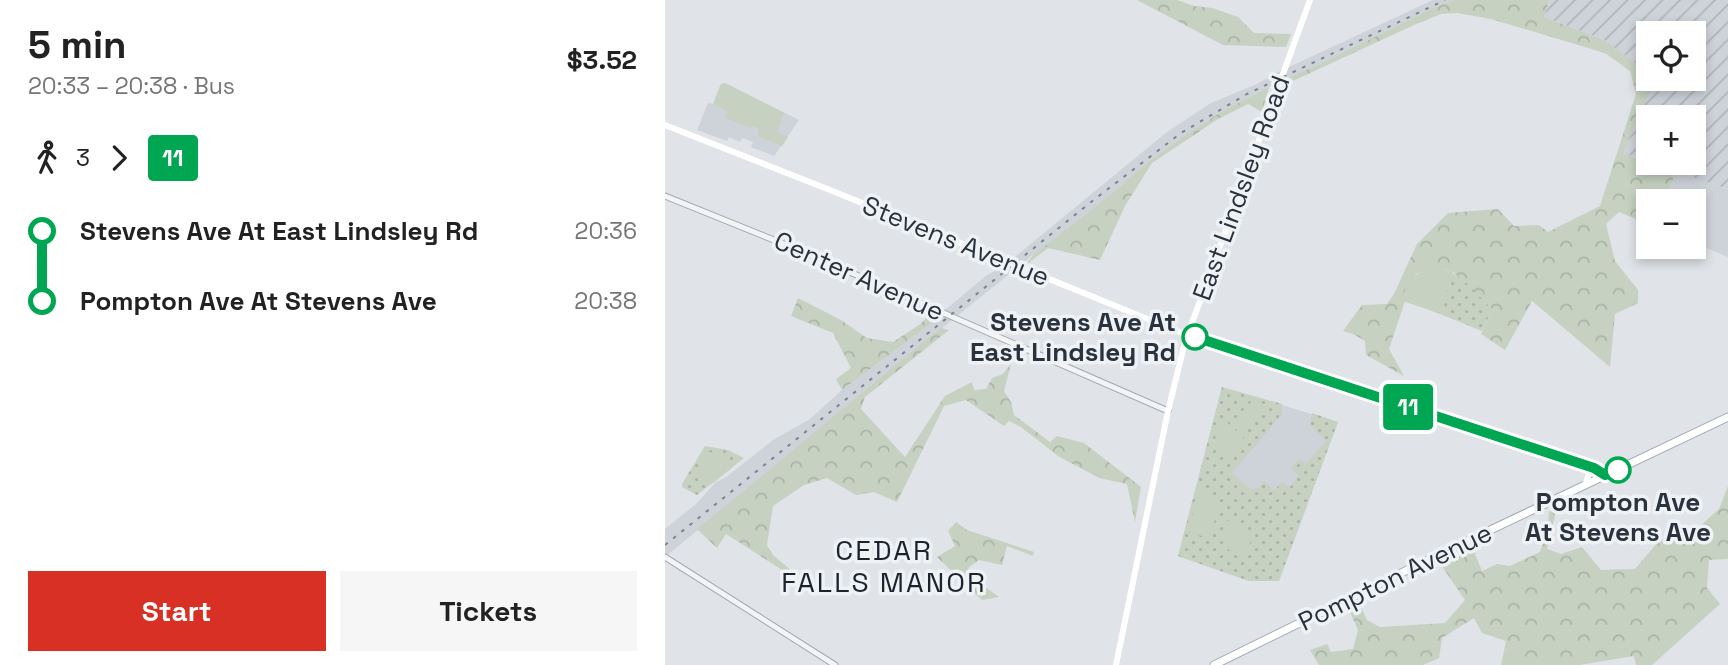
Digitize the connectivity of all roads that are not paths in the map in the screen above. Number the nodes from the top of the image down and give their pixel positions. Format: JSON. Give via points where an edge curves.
{"nodes":[{"id":1,"x":1310,"y":0,"type":"edge"},
{"id":2,"x":665,"y":125,"type":"edge"},
{"id":3,"x":665,"y":195,"type":"edge"},
{"id":4,"x":1187,"y":334,"type":"junction"},
{"id":5,"x":1168,"y":411,"type":"junction"},
{"id":6,"x":1728,"y":417,"type":"edge"},
{"id":7,"x":1584,"y":464,"type":"junction"},
{"id":8,"x":1605,"y":475,"type":"junction"},
{"id":9,"x":1585,"y":486,"type":"junction"},
{"id":10,"x":665,"y":557,"type":"edge"},
{"id":11,"x":832,"y":663,"type":"edge"},
{"id":12,"x":1116,"y":665,"type":"edge"},
{"id":13,"x":1214,"y":665,"type":"edge"}],
"edges":[{"from":1,"to":4,"type":"main road","name":"East Lindsley Road"},
{"from":2,"to":4,"type":"main road","name":"Stevens Avenue"},
{"from":3,"to":5,"type":"street","name":"Center Avenue"},
{"from":4,"to":5,"type":"main road","name":"East Lindsley Road"},
{"from":4,"to":7,"type":"main road","name":"Stevens Avenue"},
{"from":5,"to":12,"type":"main road","name":"East Lindsley Road"},
{"from":6,"to":8,"type":"main road","name":"Pompton Avenue"},
{"from":7,"to":8,"type":"main road","name":"Stevens Avenue"},
{"from":7,"to":9,"type":"main road","via":[[1589,474]]},
{"from":8,"to":9,"type":"main road","name":"Pompton Avenue"},
{"from":9,"to":13,"type":"main road","name":"Pompton Avenue"},
{"from":10,"to":11,"type":"street"}]}
